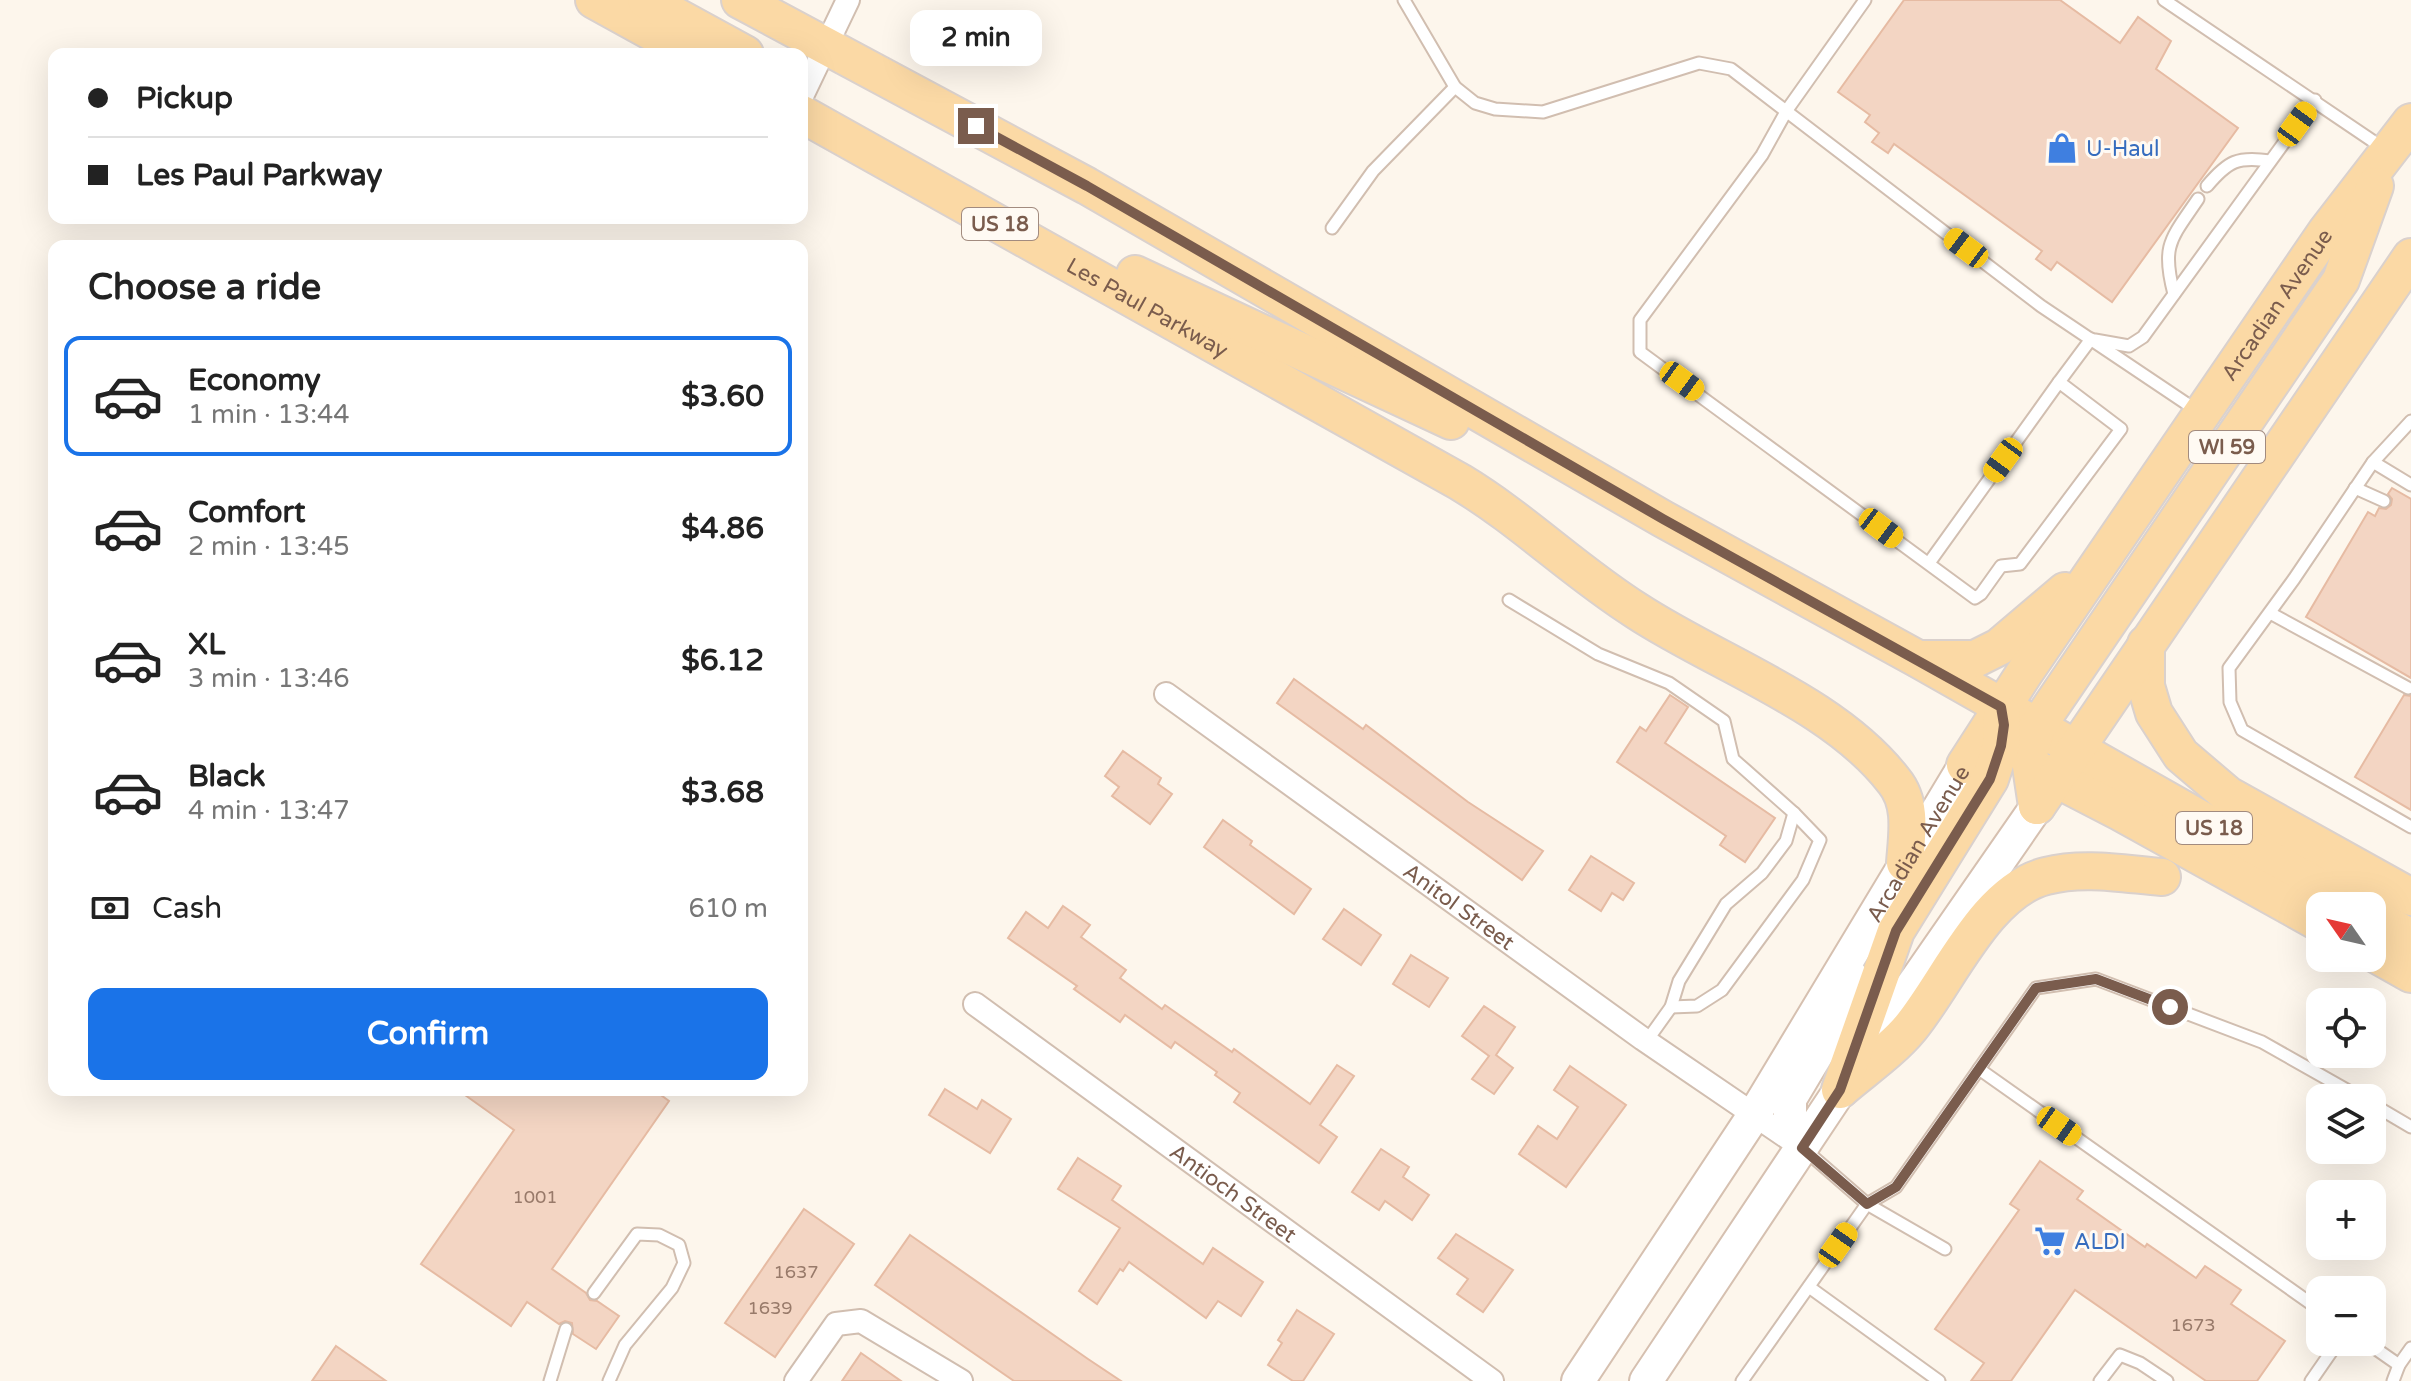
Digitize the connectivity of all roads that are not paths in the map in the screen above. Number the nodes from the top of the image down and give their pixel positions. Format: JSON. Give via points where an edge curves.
{"nodes":[{"id":1,"x":594,"y":0,"type":"edge"},
{"id":2,"x":646,"y":0,"type":"edge"},
{"id":3,"x":740,"y":0,"type":"edge"},
{"id":4,"x":848,"y":0,"type":"edge"},
{"id":5,"x":1404,"y":0,"type":"edge"},
{"id":6,"x":1865,"y":0,"type":"edge"},
{"id":7,"x":2164,"y":0,"type":"edge"},
{"id":8,"x":681,"y":48,"type":"edge"},
{"id":9,"x":734,"y":48,"type":"edge"},
{"id":10,"x":806,"y":48,"type":"edge"},
{"id":11,"x":814,"y":54,"type":"edge"},
{"id":12,"x":808,"y":75,"type":"edge"},
{"id":13,"x":1455,"y":87,"type":"junction"},
{"id":14,"x":2315,"y":100,"type":"junction"},
{"id":15,"x":1787,"y":110,"type":"junction"},
{"id":16,"x":808,"y":117,"type":"edge"},
{"id":17,"x":2411,"y":122,"type":"edge"},
{"id":18,"x":2389,"y":151,"type":"junction"},
{"id":19,"x":2270,"y":161,"type":"junction"},
{"id":20,"x":2207,"y":186,"type":"dead end"},
{"id":21,"x":2198,"y":199,"type":"dead end"},
{"id":22,"x":1332,"y":228,"type":"dead end"},
{"id":23,"x":1028,"y":239,"type":"junction"},
{"id":24,"x":2411,"y":257,"type":"edge"},
{"id":25,"x":2174,"y":294,"type":"junction"},
{"id":26,"x":2091,"y":339,"type":"junction"},
{"id":27,"x":2059,"y":382,"type":"junction"},
{"id":28,"x":2200,"y":413,"type":"junction"},
{"id":29,"x":2411,"y":421,"type":"edge"},
{"id":30,"x":2373,"y":462,"type":"junction"},
{"id":31,"x":2411,"y":485,"type":"edge"},
{"id":32,"x":2355,"y":488,"type":"junction"},
{"id":33,"x":2384,"y":501,"type":"dead end"},
{"id":34,"x":1663,"y":519,"type":"junction"},
{"id":35,"x":2100,"y":562,"type":"junction"},
{"id":36,"x":1929,"y":563,"type":"junction"},
{"id":37,"x":1509,"y":600,"type":"dead end"},
{"id":38,"x":2270,"y":613,"type":"junction"},
{"id":39,"x":2146,"y":644,"type":"junction"},
{"id":40,"x":1918,"y":659,"type":"junction"},
{"id":41,"x":2408,"y":688,"type":"dead end"},
{"id":42,"x":1166,"y":694,"type":"dead end"},
{"id":43,"x":2001,"y":707,"type":"junction"},
{"id":44,"x":2021,"y":759,"type":"junction"},
{"id":45,"x":1794,"y":813,"type":"junction"},
{"id":46,"x":2411,"y":827,"type":"edge"},
{"id":47,"x":1905,"y":863,"type":"junction"},
{"id":48,"x":2162,"y":877,"type":"dead end"},
{"id":49,"x":2322,"y":892,"type":"edge"},
{"id":50,"x":2411,"y":897,"type":"edge"},
{"id":51,"x":2306,"y":915,"type":"edge"},
{"id":52,"x":2386,"y":924,"type":"edge"},
{"id":53,"x":1866,"y":929,"type":"junction"},
{"id":54,"x":2411,"y":938,"type":"edge"},
{"id":55,"x":2386,"y":960,"type":"edge"},
{"id":56,"x":2411,"y":974,"type":"edge"},
{"id":57,"x":975,"y":1004,"type":"dead end"},
{"id":58,"x":1671,"y":1007,"type":"junction"},
{"id":59,"x":1646,"y":1042,"type":"junction"},
{"id":60,"x":1979,"y":1069,"type":"junction"},
{"id":61,"x":2336,"y":1084,"type":"edge"},
{"id":62,"x":1840,"y":1090,"type":"junction"},
{"id":63,"x":2386,"y":1112,"type":"edge"},
{"id":64,"x":1754,"y":1115,"type":"junction"},
{"id":65,"x":2411,"y":1127,"type":"edge"},
{"id":66,"x":1802,"y":1148,"type":"junction"},
{"id":67,"x":1867,"y":1204,"type":"junction"},
{"id":68,"x":1945,"y":1249,"type":"dead end"},
{"id":69,"x":1809,"y":1287,"type":"junction"},
{"id":70,"x":594,"y":1293,"type":"dead end"},
{"id":71,"x":2306,"y":1300,"type":"edge"},
{"id":72,"x":566,"y":1329,"type":"dead end"},
{"id":73,"x":2411,"y":1348,"type":"edge"},
{"id":74,"x":2328,"y":1356,"type":"edge"},
{"id":75,"x":2386,"y":1356,"type":"edge"},
{"id":76,"x":2399,"y":1365,"type":"junction"},
{"id":77,"x":550,"y":1381,"type":"edge"},
{"id":78,"x":609,"y":1381,"type":"edge"},
{"id":79,"x":796,"y":1381,"type":"edge"},
{"id":80,"x":961,"y":1381,"type":"edge"},
{"id":81,"x":1492,"y":1381,"type":"edge"},
{"id":82,"x":1578,"y":1381,"type":"edge"},
{"id":83,"x":1646,"y":1381,"type":"edge"},
{"id":84,"x":1742,"y":1381,"type":"edge"},
{"id":85,"x":1939,"y":1381,"type":"edge"},
{"id":86,"x":2100,"y":1381,"type":"edge"},
{"id":87,"x":2167,"y":1381,"type":"edge"},
{"id":88,"x":2311,"y":1381,"type":"edge"},
{"id":89,"x":2393,"y":1381,"type":"edge"}],
"edges":[{"from":1,"to":8,"type":"main road"},
{"from":2,"to":9,"type":"main road"},
{"from":3,"to":10,"type":"main road","number":"US 18"},
{"from":4,"to":11,"type":"street"},
{"from":5,"to":13,"type":"lane"},
{"from":6,"to":15,"type":"lane"},
{"from":7,"to":14,"type":"lane"},
{"from":11,"to":12,"type":"street"},
{"from":11,"to":34,"type":"main road","number":"US 18","via":[[1087,186]]},
{"from":13,"to":15,"type":"lane","via":[[1475,103],[1495,109],[1543,112],[1699,63],[1731,69]]},
{"from":13,"to":22,"type":"lane","via":[[1373,171]]},
{"from":14,"to":18,"type":"lane"},
{"from":14,"to":19,"type":"lane"},
{"from":15,"to":26,"type":"lane"},
{"from":15,"to":36,"type":"lane","via":[[1762,155],[1640,320],[1640,352]]},
{"from":16,"to":23,"type":"main road","name":"Les Paul Parkway","number":"US 18"},
{"from":17,"to":18,"type":"main road","name":"Arcadian Avenue","number":"WI 59"},
{"from":18,"to":28,"type":"main road","name":"Arcadian Avenue"},
{"from":18,"to":44,"type":"main road","number":"WI 59","via":[[2341,280]]},
{"from":19,"to":20,"type":"lane","via":[[2236,160]]},
{"from":19,"to":25,"type":"lane"},
{"from":21,"to":25,"type":"lane","via":[[2172,238],[2166,264]]},
{"from":23,"to":34,"type":"main road","via":[[1078,247]]},
{"from":23,"to":47,"type":"main road","name":"Les Paul Parkway","number":"US 18","via":[[1494,502],[1636,611],[1817,713],[1853,739],[1902,793],[1908,815]]},
{"from":24,"to":39,"type":"main road","name":"Arcadian Avenue","number":"WI 59"},
{"from":25,"to":26,"type":"lane","via":[[2143,337],[2129,346]]},
{"from":26,"to":27,"type":"lane"},
{"from":26,"to":28,"type":"lane"},
{"from":27,"to":36,"type":"lane"},
{"from":27,"to":36,"type":"lane","via":[[2121,429],[2020,564],[2001,566],[1981,594],[1975,598]]},
{"from":28,"to":35,"type":"main road","name":"Arcadian Avenue"},
{"from":29,"to":30,"type":"lane"},
{"from":30,"to":31,"type":"lane"},
{"from":30,"to":32,"type":"lane"},
{"from":32,"to":33,"type":"lane"},
{"from":32,"to":38,"type":"lane"},
{"from":34,"to":40,"type":"main road","number":"US 18"},
{"from":35,"to":40,"type":"main road","via":[[1999,647],[1975,659]]},
{"from":35,"to":43,"type":"main road","name":"Arcadian Avenue"},
{"from":37,"to":45,"type":"lane","via":[[1598,654],[1669,683],[1724,721],[1733,759]]},
{"from":38,"to":41,"type":"lane"},
{"from":38,"to":46,"type":"lane","via":[[2229,668],[2230,702],[2242,730]]},
{"from":39,"to":44,"type":"main road","name":"Arcadian Avenue"},
{"from":39,"to":50,"type":"main road","via":[[2146,686],[2154,713],[2181,755],[2228,795]]},
{"from":40,"to":43,"type":"main road","number":"US 18"},
{"from":42,"to":59,"type":"street","name":"Anitol Street"},
{"from":43,"to":44,"type":"main road","number":"US 18"},
{"from":44,"to":47,"type":"main road","name":"Arcadian Avenue"},
{"from":44,"to":49,"type":"main road","number":"US 18"},
{"from":44,"to":51,"type":"main road"},
{"from":44,"to":62,"type":"main road","name":"Arcadian Avenue"},
{"from":44,"to":62,"type":"main road","via":[[1990,779],[1896,931]]},
{"from":45,"to":58,"type":"lane","via":[[1786,841],[1762,873],[1726,904],[1679,981]]},
{"from":45,"to":58,"type":"lane","via":[[1820,840],[1803,880],[1722,990],[1697,1006]]},
{"from":47,"to":53,"type":"main road","name":"Arcadian Avenue"},
{"from":48,"to":62,"type":"main road","via":[[2076,870],[2016,889],[1995,906],[1909,1030]]},
{"from":52,"to":54,"type":"main road"},
{"from":53,"to":64,"type":"main road","name":"Arcadian Avenue"},
{"from":53,"to":66,"type":"main road","via":[[1839,1017],[1790,1099],[1790,1122]]},
{"from":55,"to":56,"type":"main road"},
{"from":57,"to":81,"type":"street","name":"Antioch Street"},
{"from":58,"to":59,"type":"lane"},
{"from":59,"to":64,"type":"street","name":"Anitol Street"},
{"from":60,"to":61,"type":"lane","via":[[2036,988],[2096,979],[2262,1042]]},
{"from":60,"to":67,"type":"lane","via":[[1896,1187]]},
{"from":60,"to":71,"type":"lane"},
{"from":62,"to":66,"type":"main road","name":"Arcadian Avenue"},
{"from":63,"to":65,"type":"lane"},
{"from":64,"to":66,"type":"street","name":"Anitol Street"},
{"from":64,"to":82,"type":"main road","name":"Arcadian Avenue"},
{"from":66,"to":67,"type":"lane"},
{"from":66,"to":83,"type":"main road","name":"Arcadian Avenue"},
{"from":67,"to":68,"type":"lane"},
{"from":67,"to":69,"type":"lane"},
{"from":69,"to":84,"type":"lane"},
{"from":69,"to":85,"type":"lane"},
{"from":70,"to":78,"type":"lane","via":[[637,1234],[659,1235],[679,1245],[684,1263],[672,1288],[625,1345]]},
{"from":72,"to":77,"type":"lane"},
{"from":73,"to":76,"type":"lane"},
{"from":74,"to":88,"type":"lane"},
{"from":75,"to":76,"type":"lane"},
{"from":76,"to":89,"type":"lane"},
{"from":79,"to":80,"type":"street","via":[[836,1324],[861,1321]]},
{"from":86,"to":87,"type":"lane","via":[[2120,1355]]}]}
